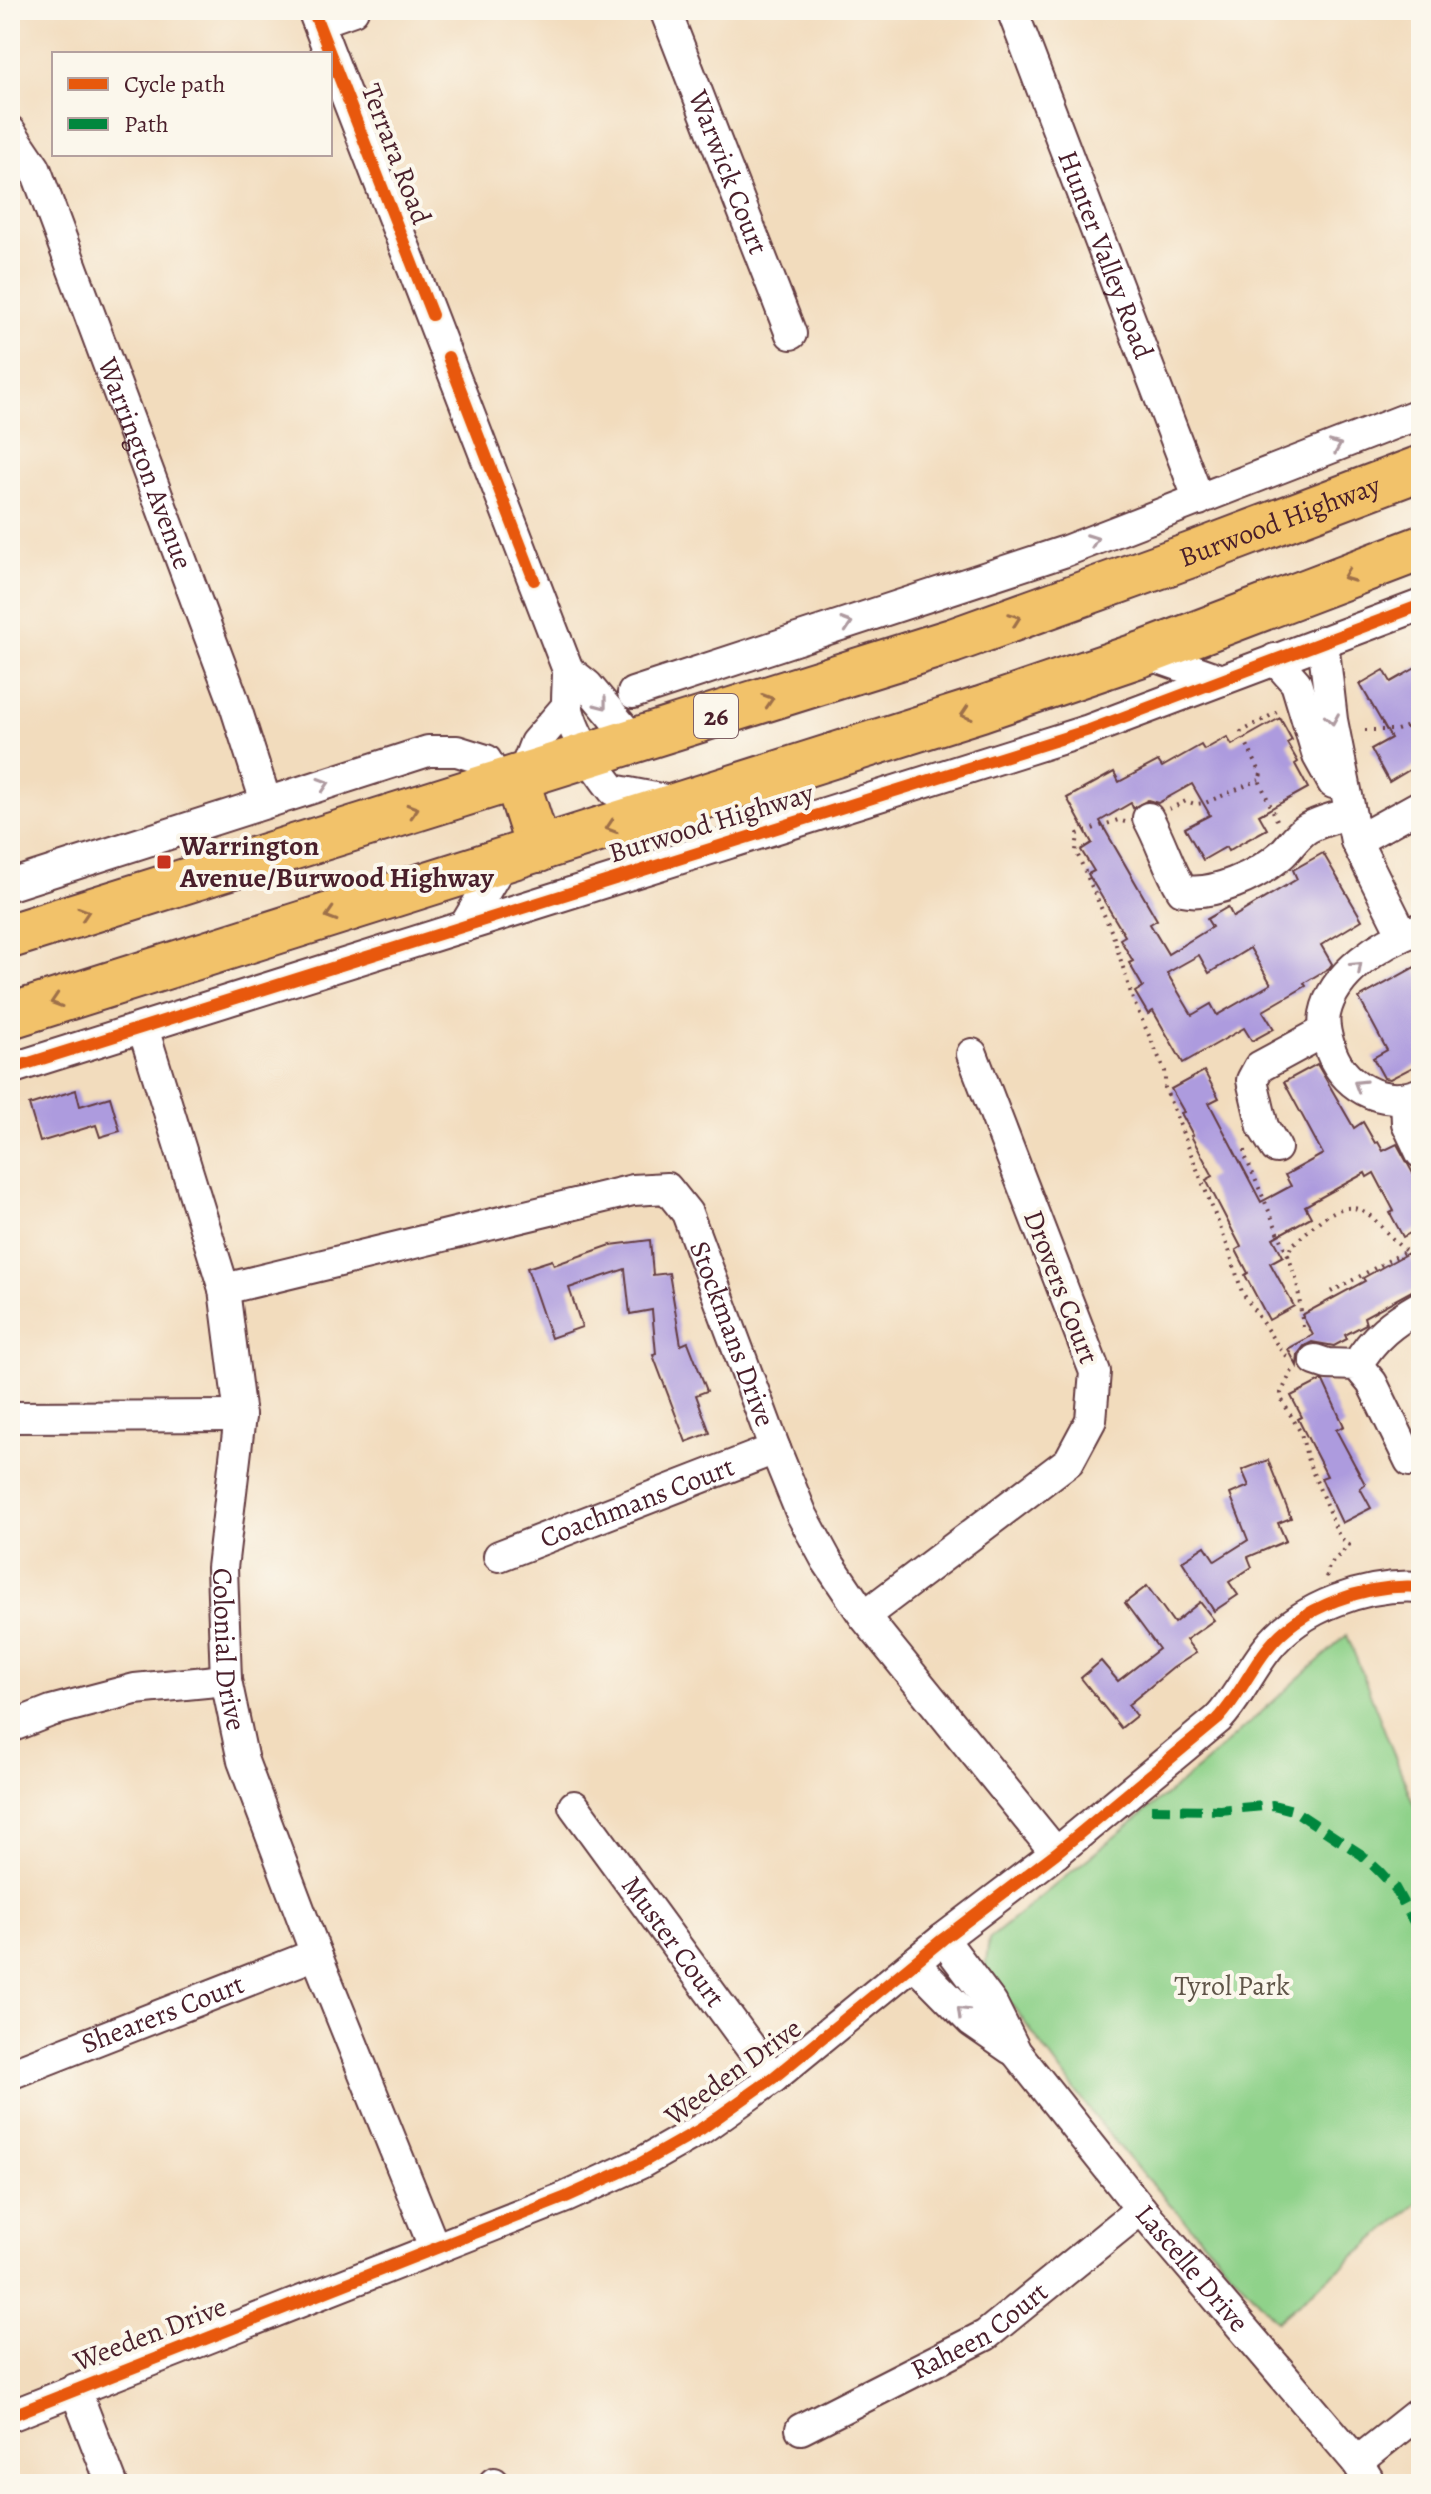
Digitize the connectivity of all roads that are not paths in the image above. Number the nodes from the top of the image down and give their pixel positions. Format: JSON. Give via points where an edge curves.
{"nodes":[{"id":1,"x":353,"y":10,"type":"edge"},
{"id":2,"x":665,"y":10,"type":"edge"},
{"id":3,"x":1012,"y":10,"type":"edge"},
{"id":4,"x":316,"y":16,"type":"edge"},
{"id":5,"x":330,"y":52,"type":"edge"},
{"id":6,"x":332,"y":58,"type":"edge"},
{"id":7,"x":10,"y":131,"type":"edge"},
{"id":8,"x":791,"y":334,"type":"dead end"},
{"id":9,"x":1408,"y":418,"type":"edge"},
{"id":10,"x":1417,"y":469,"type":"edge"},
{"id":11,"x":1199,"y":500,"type":"junction"},
{"id":12,"x":1421,"y":548,"type":"edge"},
{"id":13,"x":1421,"y":605,"type":"edge"},
{"id":14,"x":1323,"y":641,"type":"junction"},
{"id":15,"x":1145,"y":653,"type":"junction"},
{"id":16,"x":1275,"y":659,"type":"junction"},
{"id":17,"x":568,"y":670,"type":"junction"},
{"id":18,"x":693,"y":674,"type":"junction"},
{"id":19,"x":1222,"y":680,"type":"junction"},
{"id":20,"x":633,"y":693,"type":"dead end"},
{"id":21,"x":567,"y":706,"type":"junction"},
{"id":22,"x":652,"y":736,"type":"junction"},
{"id":23,"x":589,"y":756,"type":"junction"},
{"id":24,"x":513,"y":780,"type":"junction"},
{"id":25,"x":266,"y":802,"type":"junction"},
{"id":26,"x":682,"y":803,"type":"junction"},
{"id":27,"x":1421,"y":805,"type":"edge"},
{"id":28,"x":1148,"y":818,"type":"road end"},
{"id":29,"x":1353,"y":827,"type":"junction"},
{"id":30,"x":521,"y":856,"type":"junction"},
{"id":31,"x":10,"y":885,"type":"edge"},
{"id":32,"x":464,"y":927,"type":"junction"},
{"id":33,"x":1412,"y":932,"type":"edge"},
{"id":34,"x":10,"y":936,"type":"edge"},
{"id":35,"x":10,"y":1016,"type":"edge"},
{"id":36,"x":143,"y":1028,"type":"junction"},
{"id":37,"x":1325,"y":1031,"type":"junction"},
{"id":38,"x":972,"y":1054,"type":"dead end"},
{"id":39,"x":10,"y":1069,"type":"edge"},
{"id":40,"x":1414,"y":1096,"type":"edge"},
{"id":41,"x":1263,"y":1145,"type":"road end"},
{"id":42,"x":1421,"y":1153,"type":"edge"},
{"id":43,"x":224,"y":1289,"type":"junction"},
{"id":44,"x":1421,"y":1306,"type":"edge"},
{"id":45,"x":1315,"y":1360,"type":"dead end"},
{"id":46,"x":1357,"y":1365,"type":"junction"},
{"id":47,"x":240,"y":1416,"type":"junction"},
{"id":48,"x":10,"y":1417,"type":"edge"},
{"id":49,"x":775,"y":1449,"type":"junction"},
{"id":50,"x":1410,"y":1461,"type":"dead end"},
{"id":51,"x":499,"y":1556,"type":"dead end"},
{"id":52,"x":1421,"y":1587,"type":"edge"},
{"id":53,"x":864,"y":1616,"type":"junction"},
{"id":54,"x":226,"y":1680,"type":"junction"},
{"id":55,"x":10,"y":1727,"type":"edge"},
{"id":56,"x":574,"y":1806,"type":"dead end"},
{"id":57,"x":1056,"y":1853,"type":"junction"},
{"id":58,"x":943,"y":1939,"type":"junction"},
{"id":59,"x":316,"y":1954,"type":"junction"},
{"id":60,"x":914,"y":1963,"type":"junction"},
{"id":61,"x":1016,"y":2052,"type":"junction"},
{"id":62,"x":10,"y":2074,"type":"edge"},
{"id":63,"x":773,"y":2078,"type":"junction"},
{"id":64,"x":1141,"y":2209,"type":"junction"},
{"id":65,"x":434,"y":2247,"type":"junction"},
{"id":66,"x":75,"y":2389,"type":"junction"},
{"id":67,"x":1421,"y":2411,"type":"edge"},
{"id":68,"x":10,"y":2416,"type":"edge"},
{"id":69,"x":801,"y":2429,"type":"dead end"},
{"id":70,"x":1364,"y":2473,"type":"edge"},
{"id":71,"x":112,"y":2484,"type":"edge"}],
"edges":[{"from":1,"to":4,"type":"street"},
{"from":2,"to":8,"type":"street","name":"Warwick Court"},
{"from":3,"to":11,"type":"street","name":"Hunter Valley Road"},
{"from":4,"to":5,"type":"street","name":"Terrara Road"},
{"from":6,"to":17,"type":"street","name":"Terrara Road"},
{"from":7,"to":25,"type":"street","name":"Warrington Avenue","via":[[35,168],[233,699]]},
{"from":9,"to":10,"type":"street"},
{"from":11,"to":9,"type":"street","name":"Burwood Highway","one_way":true},
{"from":22,"to":10,"type":"highway","name":"Burwood Highway","number":"26","one_way":true,"via":[[952,641]]},
{"from":18,"to":11,"type":"street","name":"Burwood Highway","one_way":true,"via":[[1018,568]]},
{"from":12,"to":15,"type":"highway","name":"Burwood Highway","one_way":true},
{"from":13,"to":14,"type":"street","name":"Burwood Highway"},
{"from":14,"to":16,"type":"street","name":"Burwood Highway"},
{"from":14,"to":29,"type":"street","one_way":true},
{"from":15,"to":19,"type":"street"},
{"from":15,"to":26,"type":"highway","name":"Burwood Highway","one_way":true},
{"from":16,"to":19,"type":"street","name":"Burwood Highway"},
{"from":16,"to":29,"type":"street","via":[[1296,683],[1318,756]]},
{"from":17,"to":21,"type":"street","name":"Terrara Road"},
{"from":17,"to":22,"type":"street","name":"Terrara Road","one_way":true},
{"from":18,"to":20,"type":"street","name":"Burwood Highway"},
{"from":18,"to":22,"type":"street"},
{"from":19,"to":32,"type":"street","name":"Burwood Highway","via":[[1089,730]]},
{"from":21,"to":23,"type":"street","name":"Terrara Road"},
{"from":21,"to":24,"type":"street","via":[[535,743]]},
{"from":22,"to":23,"type":"highway","name":"Burwood Highway","number":"26"},
{"from":23,"to":24,"type":"highway","name":"Burwood Highway","number":"26"},
{"from":23,"to":26,"type":"street","name":"Terrara Road","via":[[613,790]]},
{"from":25,"to":24,"type":"street","one_way":true,"via":[[443,749],[486,760]]},
{"from":24,"to":30,"type":"highway"},
{"from":34,"to":24,"type":"highway","name":"Burwood Highway","number":"26","one_way":true},
{"from":25,"to":31,"type":"street"},
{"from":26,"to":30,"type":"highway","name":"Burwood Highway","one_way":true},
{"from":27,"to":29,"type":"street"},
{"from":28,"to":29,"type":"street","via":[[1182,890],[1195,893],[1219,889],[1261,868],[1305,829]]},
{"from":29,"to":33,"type":"street"},
{"from":30,"to":32,"type":"street"},
{"from":30,"to":35,"type":"highway","name":"Burwood Highway","one_way":true},
{"from":32,"to":36,"type":"street","name":"Burwood Highway"},
{"from":37,"to":33,"type":"street","one_way":true,"via":[[1335,989],[1359,963]]},
{"from":36,"to":39,"type":"street","name":"Burwood Highway"},
{"from":36,"to":43,"type":"street","name":"Colonial Drive"},
{"from":40,"to":37,"type":"street","one_way":true,"via":[[1388,1098],[1364,1090],[1345,1076]]},
{"from":37,"to":41,"type":"street","via":[[1259,1067],[1252,1080]]},
{"from":38,"to":53,"type":"street","name":"Drovers Court","via":[[1095,1372],[1091,1420],[1069,1461]]},
{"from":40,"to":42,"type":"street","via":[[1407,1123]]},
{"from":43,"to":47,"type":"street","name":"Colonial Drive"},
{"from":43,"to":49,"type":"street","name":"Stockmans Drive","via":[[633,1190],[667,1188],[687,1213]]},
{"from":44,"to":46,"type":"street","via":[[1390,1324]]},
{"from":45,"to":46,"type":"street"},
{"from":46,"to":50,"type":"street","via":[[1372,1383]]},
{"from":47,"to":48,"type":"street"},
{"from":47,"to":54,"type":"street","name":"Colonial Drive","via":[[222,1568]]},
{"from":49,"to":51,"type":"street","name":"Coachmans Court"},
{"from":49,"to":53,"type":"street","name":"Stockmans Drive","via":[[802,1515]]},
{"from":52,"to":57,"type":"street","name":"Weeden Drive","via":[[1388,1587],[1295,1621],[1269,1647],[1218,1719]]},
{"from":53,"to":57,"type":"street","name":"Stockmans Drive"},
{"from":54,"to":55,"type":"street","via":[[135,1689]]},
{"from":54,"to":59,"type":"street","name":"Colonial Drive","via":[[243,1761]]},
{"from":56,"to":63,"type":"street","name":"Muster Court"},
{"from":57,"to":58,"type":"street","name":"Weeden Drive"},
{"from":58,"to":60,"type":"street","name":"Weeden Drive"},
{"from":58,"to":61,"type":"street","name":"Lascelle Drive","via":[[992,2004]]},
{"from":59,"to":62,"type":"street","name":"Shearers Court"},
{"from":59,"to":65,"type":"street","name":"Colonial Drive"},
{"from":61,"to":60,"type":"street","name":"Lascelle Drive","one_way":true,"via":[[972,2022]]},
{"from":60,"to":63,"type":"street","name":"Weeden Drive"},
{"from":61,"to":64,"type":"street","name":"Lascelle Drive"},
{"from":63,"to":65,"type":"street","name":"Weeden Drive","via":[[641,2163]]},
{"from":64,"to":69,"type":"street","name":"Raheen Court","via":[[986,2335]]},
{"from":64,"to":70,"type":"street","name":"Lascelle Drive"},
{"from":65,"to":66,"type":"street","name":"Weeden Drive"},
{"from":66,"to":68,"type":"street","name":"Weeden Drive"},
{"from":66,"to":71,"type":"street"},
{"from":67,"to":70,"type":"street"}]}
